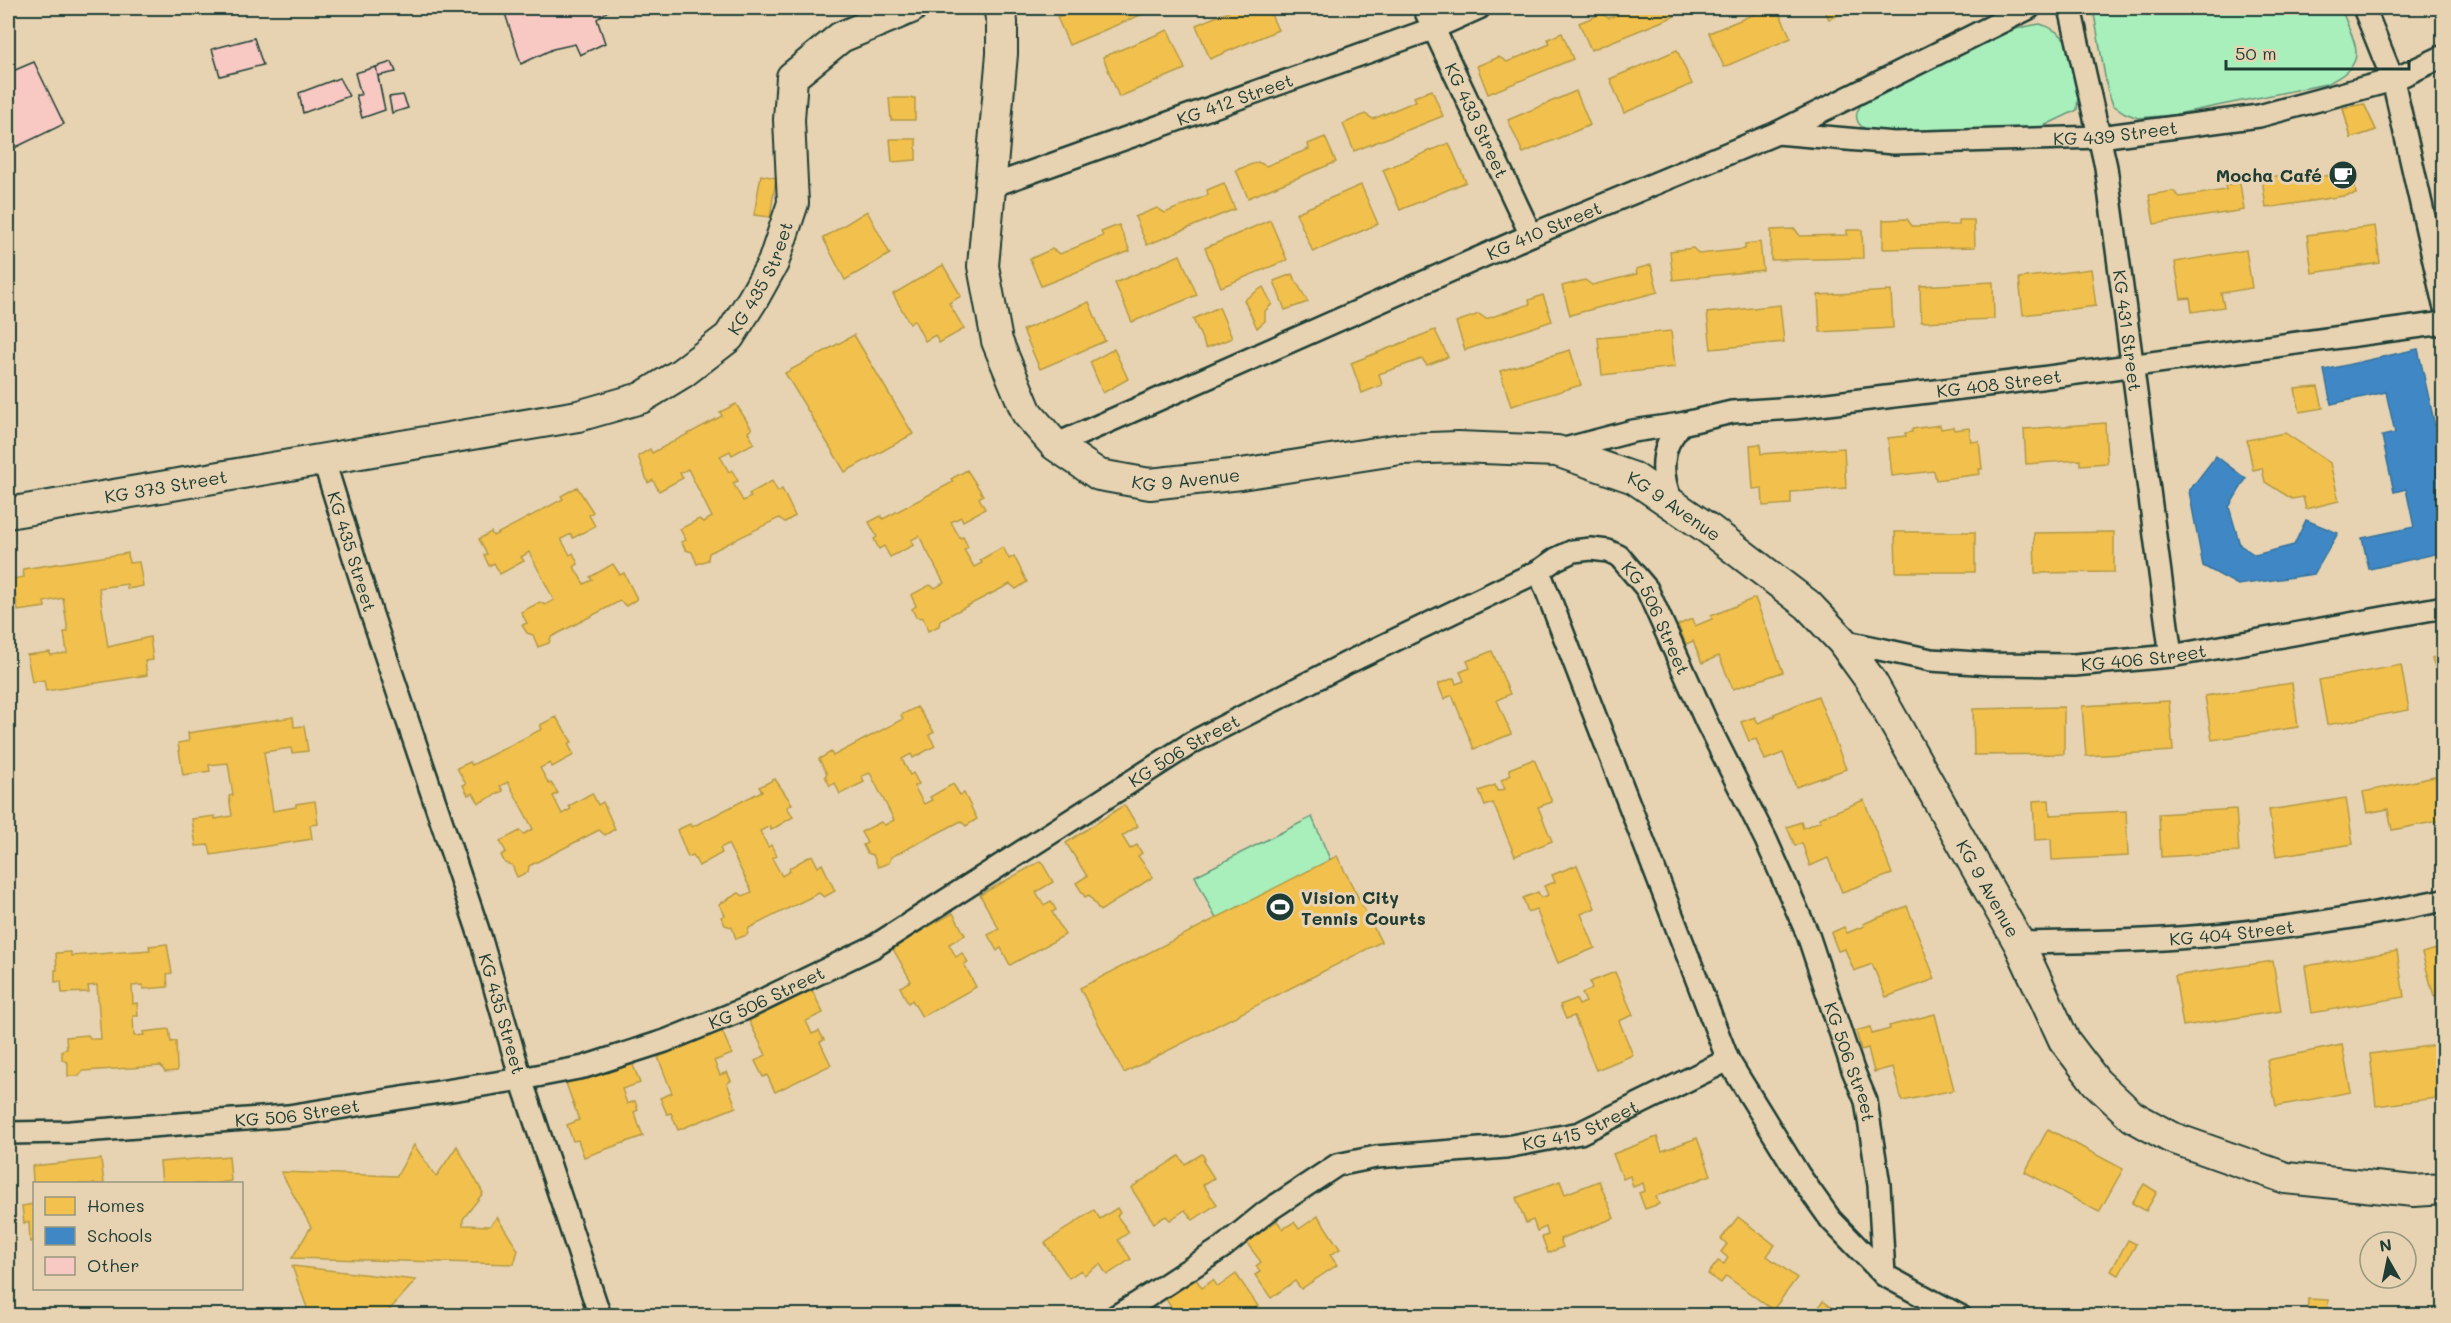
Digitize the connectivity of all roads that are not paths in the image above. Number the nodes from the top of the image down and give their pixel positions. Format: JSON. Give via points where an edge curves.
{"nodes":[{"id":1,"x":911,"y":8,"type":"edge"},
{"id":2,"x":999,"y":8,"type":"edge"},
{"id":3,"x":1424,"y":8,"type":"edge"},
{"id":4,"x":1479,"y":8,"type":"edge"},
{"id":5,"x":2029,"y":8,"type":"edge"},
{"id":6,"x":2070,"y":8,"type":"edge"},
{"id":7,"x":2364,"y":8,"type":"edge"},
{"id":8,"x":1432,"y":29,"type":"junction"},
{"id":9,"x":2444,"y":56,"type":"edge"},
{"id":10,"x":2393,"y":80,"type":"junction"},
{"id":11,"x":1777,"y":134,"type":"junction"},
{"id":12,"x":2100,"y":137,"type":"junction"},
{"id":13,"x":989,"y":187,"type":"junction"},
{"id":14,"x":1531,"y":235,"type":"junction"},
{"id":15,"x":2444,"y":304,"type":"edge"},
{"id":16,"x":2444,"y":323,"type":"edge"},
{"id":17,"x":2132,"y":364,"type":"junction"},
{"id":18,"x":1681,"y":423,"type":"junction"},
{"id":19,"x":1055,"y":445,"type":"junction"},
{"id":20,"x":1557,"y":451,"type":"junction"},
{"id":21,"x":323,"y":458,"type":"junction"},
{"id":22,"x":1674,"y":505,"type":"junction"},
{"id":23,"x":8,"y":513,"type":"edge"},
{"id":24,"x":1539,"y":572,"type":"junction"},
{"id":25,"x":2444,"y":607,"type":"edge"},
{"id":26,"x":1842,"y":641,"type":"junction"},
{"id":27,"x":2171,"y":656,"type":"junction"},
{"id":28,"x":2444,"y":900,"type":"edge"},
{"id":29,"x":2019,"y":943,"type":"junction"},
{"id":30,"x":1728,"y":1060,"type":"junction"},
{"id":31,"x":521,"y":1079,"type":"junction"},
{"id":32,"x":8,"y":1133,"type":"edge"},
{"id":33,"x":2444,"y":1189,"type":"edge"},
{"id":34,"x":1884,"y":1275,"type":"junction"},
{"id":35,"x":600,"y":1316,"type":"edge"},
{"id":36,"x":1116,"y":1316,"type":"edge"},
{"id":37,"x":1960,"y":1316,"type":"edge"}],
"edges":[{"from":1,"to":21,"type":"main road","name":"KG 435 Street","via":[[841,37],[792,76],[789,120],[793,203],[773,263],[729,337],[682,373],[641,398],[578,417]]},
{"from":2,"to":13,"type":"main road","name":"KG 9 Avenue","via":[[1002,54]]},
{"from":3,"to":8,"type":"street","name":"KG 433 Street"},
{"from":4,"to":8,"type":"street","name":"KG 412 Street"},
{"from":5,"to":11,"type":"street","name":"KG 410 Street"},
{"from":6,"to":12,"type":"street","name":"KG 431 Street"},
{"from":7,"to":10,"type":"street"},
{"from":8,"to":13,"type":"street","name":"KG 412 Street"},
{"from":8,"to":14,"type":"street","name":"KG 433 Street"},
{"from":9,"to":10,"type":"street","name":"KG 439 Street"},
{"from":10,"to":12,"type":"street","name":"KG 439 Street","via":[[2259,116]]},
{"from":10,"to":15,"type":"street"},
{"from":11,"to":12,"type":"street","name":"KG 439 Street","via":[[1894,143]]},
{"from":11,"to":14,"type":"street","name":"KG 410 Street"},
{"from":12,"to":17,"type":"street","name":"KG 431 Street"},
{"from":13,"to":19,"type":"main road","name":"KG 9 Avenue","via":[[983,266],[997,341],[1027,413]]},
{"from":14,"to":19,"type":"street","name":"KG 410 Street"},
{"from":16,"to":17,"type":"street","name":"KG 408 Street"},
{"from":17,"to":18,"type":"street","name":"KG 408 Street","via":[[1989,385],[1732,412]]},
{"from":17,"to":27,"type":"street","name":"KG 431 Street"},
{"from":18,"to":20,"type":"street","name":"KG 408 Street"},
{"from":18,"to":22,"type":"street","via":[[1668,444],[1664,470],[1665,490]]},
{"from":19,"to":20,"type":"main road","name":"KG 9 Avenue","via":[[1099,474],[1150,483],[1241,474],[1401,449]]},
{"from":20,"to":22,"type":"main road","name":"KG 9 Avenue","via":[[1634,478]]},
{"from":21,"to":23,"type":"main road","name":"KG 373 Street"},
{"from":21,"to":31,"type":"street","name":"KG 435 Street","via":[[480,936]]},
{"from":22,"to":26,"type":"main road","name":"KG 9 Avenue","via":[[1808,605]]},
{"from":24,"to":30,"type":"street"},
{"from":24,"to":31,"type":"street","name":"KG 506 Street","via":[[1349,662],[1193,742],[873,947],[742,1010],[665,1041],[585,1067]]},
{"from":24,"to":34,"type":"street","name":"KG 506 Street","via":[[1573,551],[1608,551],[1619,556],[1647,589],[1808,934],[1866,1101],[1879,1185]]},
{"from":25,"to":27,"type":"street","name":"KG 406 Street"},
{"from":26,"to":27,"type":"street","name":"KG 406 Street","via":[[1931,660],[1991,664],[2073,665]]},
{"from":26,"to":29,"type":"main road","name":"KG 9 Avenue","via":[[1871,681]]},
{"from":28,"to":29,"type":"street","name":"KG 404 Street","via":[[2244,932],[2163,939]]},
{"from":29,"to":33,"type":"main road","name":"KG 9 Avenue","via":[[2064,1040],[2096,1082],[2132,1116],[2170,1137],[2286,1178],[2414,1191]]},
{"from":30,"to":34,"type":"street","via":[[1824,1211]]},
{"from":30,"to":36,"type":"street","name":"KG 415 Street","via":[[1580,1133],[1506,1147],[1376,1157],[1337,1165],[1266,1212],[1223,1247]]},
{"from":31,"to":32,"type":"street","name":"KG 506 Street","via":[[288,1116]]},
{"from":31,"to":35,"type":"street","name":"KG 435 Street"},
{"from":34,"to":37,"type":"street"}]}
